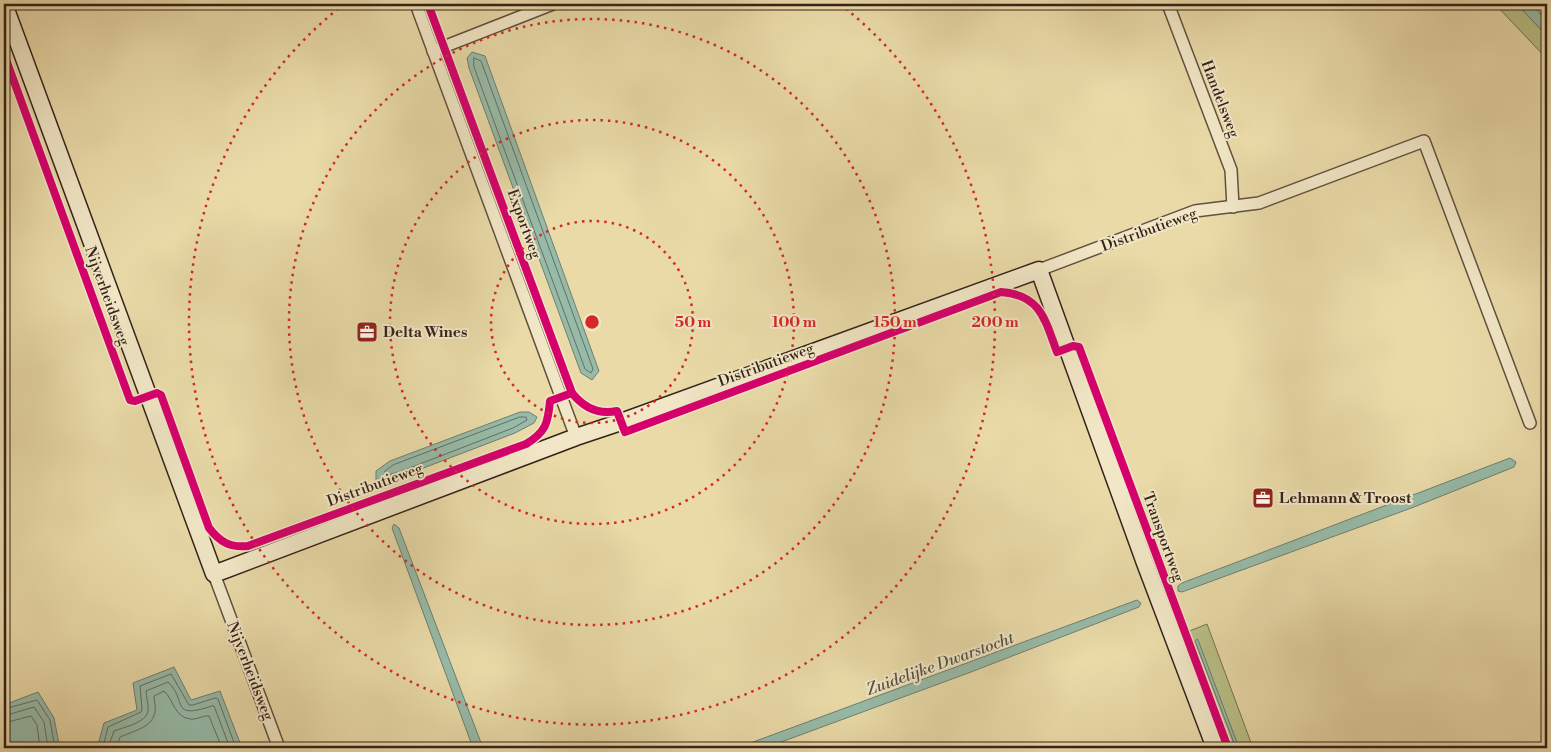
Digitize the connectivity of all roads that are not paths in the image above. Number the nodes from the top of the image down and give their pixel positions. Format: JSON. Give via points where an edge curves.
{"nodes":[{"id":1,"x":4,"y":4,"type":"edge"},
{"id":2,"x":416,"y":4,"type":"edge"},
{"id":3,"x":553,"y":4,"type":"edge"},
{"id":4,"x":1168,"y":4,"type":"edge"},
{"id":5,"x":433,"y":51,"type":"junction"},
{"id":6,"x":1233,"y":207,"type":"junction"},
{"id":7,"x":1039,"y":270,"type":"junction"},
{"id":8,"x":1530,"y":423,"type":"dead end"},
{"id":9,"x":576,"y":437,"type":"junction"},
{"id":10,"x":214,"y":574,"type":"junction"},
{"id":11,"x":279,"y":748,"type":"edge"},
{"id":12,"x":1215,"y":748,"type":"edge"}],
"edges":[{"from":1,"to":10,"type":"street","name":"Nijverheidsweg"},
{"from":2,"to":5,"type":"street","name":"Exportweg"},
{"from":3,"to":5,"type":"street"},
{"from":4,"to":6,"type":"street","name":"Handelsweg","via":[[1231,170]]},
{"from":5,"to":9,"type":"street","name":"Exportweg"},
{"from":6,"to":7,"type":"street","name":"Distributieweg","via":[[1195,211]]},
{"from":6,"to":8,"type":"street","name":"Distributieweg","via":[[1259,203],[1424,141]]},
{"from":7,"to":9,"type":"street","name":"Distributieweg"},
{"from":7,"to":12,"type":"street","name":"Transportweg"},
{"from":9,"to":10,"type":"street","name":"Distributieweg"},
{"from":10,"to":11,"type":"street","name":"Nijverheidsweg"}]}
